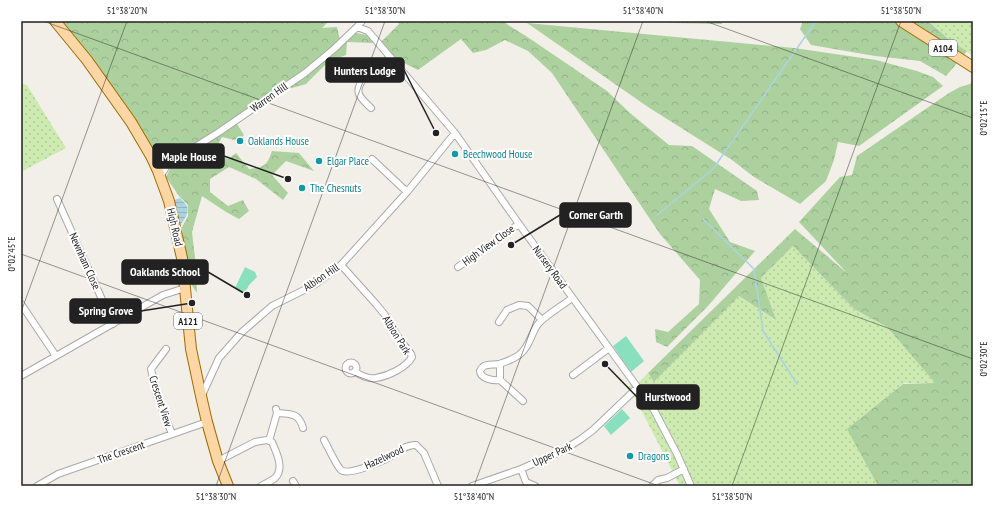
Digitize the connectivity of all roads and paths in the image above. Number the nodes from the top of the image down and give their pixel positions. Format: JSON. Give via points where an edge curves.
{"nodes":[{"id":1,"x":55,"y":21,"type":"edge"},
{"id":2,"x":362,"y":21,"type":"edge"},
{"id":3,"x":901,"y":21,"type":"edge"},
{"id":4,"x":357,"y":27,"type":"junction"},
{"id":5,"x":390,"y":58,"type":"junction"},
{"id":6,"x":973,"y":67,"type":"edge"},
{"id":7,"x":371,"y":108,"type":"dead end"},
{"id":8,"x":455,"y":133,"type":"junction"},
{"id":9,"x":372,"y":159,"type":"dead end"},
{"id":10,"x":168,"y":164,"type":"junction"},
{"id":11,"x":156,"y":166,"type":"junction"},
{"id":12,"x":160,"y":177,"type":"junction"},
{"id":13,"x":407,"y":192,"type":"junction"},
{"id":14,"x":57,"y":199,"type":"dead end"},
{"id":15,"x":519,"y":224,"type":"junction"},
{"id":16,"x":341,"y":265,"type":"junction"},
{"id":17,"x":458,"y":267,"type":"dead end"},
{"id":18,"x":185,"y":288,"type":"junction"},
{"id":19,"x":572,"y":298,"type":"junction"},
{"id":20,"x":21,"y":304,"type":"edge"},
{"id":21,"x":542,"y":320,"type":"junction"},
{"id":22,"x":499,"y":322,"type":"dead end"},
{"id":23,"x":113,"y":324,"type":"junction"},
{"id":24,"x":609,"y":348,"type":"junction"},
{"id":25,"x":166,"y":349,"type":"dead end"},
{"id":26,"x":56,"y":356,"type":"junction"},
{"id":27,"x":500,"y":364,"type":"junction"},
{"id":28,"x":355,"y":371,"type":"dead end"},
{"id":29,"x":573,"y":375,"type":"dead end"},
{"id":30,"x":21,"y":376,"type":"edge"},
{"id":31,"x":500,"y":380,"type":"junction"},
{"id":32,"x":637,"y":388,"type":"junction"},
{"id":33,"x":200,"y":396,"type":"junction"},
{"id":34,"x":523,"y":401,"type":"dead end"},
{"id":35,"x":207,"y":422,"type":"junction"},
{"id":36,"x":303,"y":428,"type":"dead end"},
{"id":37,"x":172,"y":434,"type":"junction"},
{"id":38,"x":324,"y":440,"type":"dead end"},
{"id":39,"x":269,"y":441,"type":"junction"},
{"id":40,"x":218,"y":461,"type":"junction"},
{"id":41,"x":521,"y":469,"type":"junction"},
{"id":42,"x":684,"y":469,"type":"junction"},
{"id":43,"x":37,"y":486,"type":"edge"},
{"id":44,"x":228,"y":486,"type":"edge"},
{"id":45,"x":261,"y":486,"type":"edge"},
{"id":46,"x":438,"y":486,"type":"edge"},
{"id":47,"x":474,"y":486,"type":"edge"},
{"id":48,"x":535,"y":486,"type":"edge"},
{"id":49,"x":652,"y":486,"type":"edge"},
{"id":50,"x":691,"y":486,"type":"edge"}],
"edges":[{"from":1,"to":11,"type":"main road","name":"High Road","number":"A121","via":[[119,105]]},
{"from":2,"to":4,"type":"street","name":"Warren Hill"},
{"from":3,"to":6,"type":"main road","number":"A104"},
{"from":4,"to":5,"type":"street","name":"Nursery Road","via":[[368,32]]},
{"from":4,"to":10,"type":"street","name":"Warren Hill","via":[[305,73]]},
{"from":5,"to":7,"type":"street","via":[[362,80],[358,92]]},
{"from":5,"to":8,"type":"street","name":"Nursery Road"},
{"from":8,"to":13,"type":"street","name":"Albion Hill"},
{"from":8,"to":15,"type":"street","name":"Nursery Road"},
{"from":9,"to":13,"type":"street"},
{"from":10,"to":11,"type":"street","name":"Warren Hill"},
{"from":10,"to":12,"type":"street","name":"Warren Hill"},
{"from":11,"to":12,"type":"main road","name":"High Road","number":"A121"},
{"from":12,"to":18,"type":"main road","name":"High Road","number":"A121","via":[[169,201],[182,258]]},
{"from":13,"to":16,"type":"street","name":"Albion Hill"},
{"from":14,"to":23,"type":"street","name":"Newnham Close"},
{"from":15,"to":17,"type":"street","name":"High View Close"},
{"from":15,"to":19,"type":"street","name":"Nursery Road"},
{"from":16,"to":28,"type":"street","name":"Albion Park","via":[[385,315],[412,357],[399,370],[376,378]]},
{"from":16,"to":33,"type":"street","name":"Albion Hill","via":[[314,285],[272,306],[242,332],[219,358]]},
{"from":18,"to":23,"type":"street","via":[[163,295]]},
{"from":18,"to":33,"type":"main road","name":"High Road","number":"A121","via":[[191,349]]},
{"from":19,"to":21,"type":"street"},
{"from":19,"to":24,"type":"street","name":"Nursery Road"},
{"from":20,"to":26,"type":"street"},
{"from":21,"to":22,"type":"street","via":[[528,306],[519,305],[507,310]]},
{"from":21,"to":27,"type":"street","via":[[526,348]]},
{"from":23,"to":26,"type":"street"},
{"from":24,"to":29,"type":"street"},
{"from":24,"to":32,"type":"street","name":"Nursery Road"},
{"from":25,"to":37,"type":"street","name":"Crescent View","via":[[151,369],[157,396]]},
{"from":26,"to":30,"type":"street"},
{"from":27,"to":31,"type":"street"},
{"from":27,"to":31,"type":"street","via":[[486,365],[480,371],[484,377]]},
{"from":31,"to":34,"type":"street"},
{"from":32,"to":41,"type":"street","name":"Upper Park","via":[[581,439],[562,451]]},
{"from":32,"to":42,"type":"street","name":"Nursery Road","via":[[654,410]]},
{"from":33,"to":35,"type":"main road","name":"High Road","number":"A121"},
{"from":35,"to":37,"type":"street","name":"The Crescent"},
{"from":35,"to":40,"type":"main road","name":"High Road","number":"A121"},
{"from":36,"to":39,"type":"street","via":[[301,420],[292,414],[276,411]]},
{"from":37,"to":43,"type":"street","name":"The Crescent","via":[[58,474]]},
{"from":38,"to":46,"type":"street","name":"Hazelwood","via":[[340,469],[345,472],[372,465],[408,446],[416,446],[424,453]]},
{"from":39,"to":40,"type":"street","via":[[255,442]]},
{"from":39,"to":45,"type":"street","via":[[272,442],[280,465],[274,478]]},
{"from":40,"to":44,"type":"main road","name":"High Road","number":"A121"},
{"from":41,"to":47,"type":"street","name":"Upper Park"},
{"from":41,"to":48,"type":"street","via":[[526,482]]},
{"from":42,"to":49,"type":"street","via":[[658,480]]},
{"from":42,"to":50,"type":"street","name":"Nursery Road"}]}
